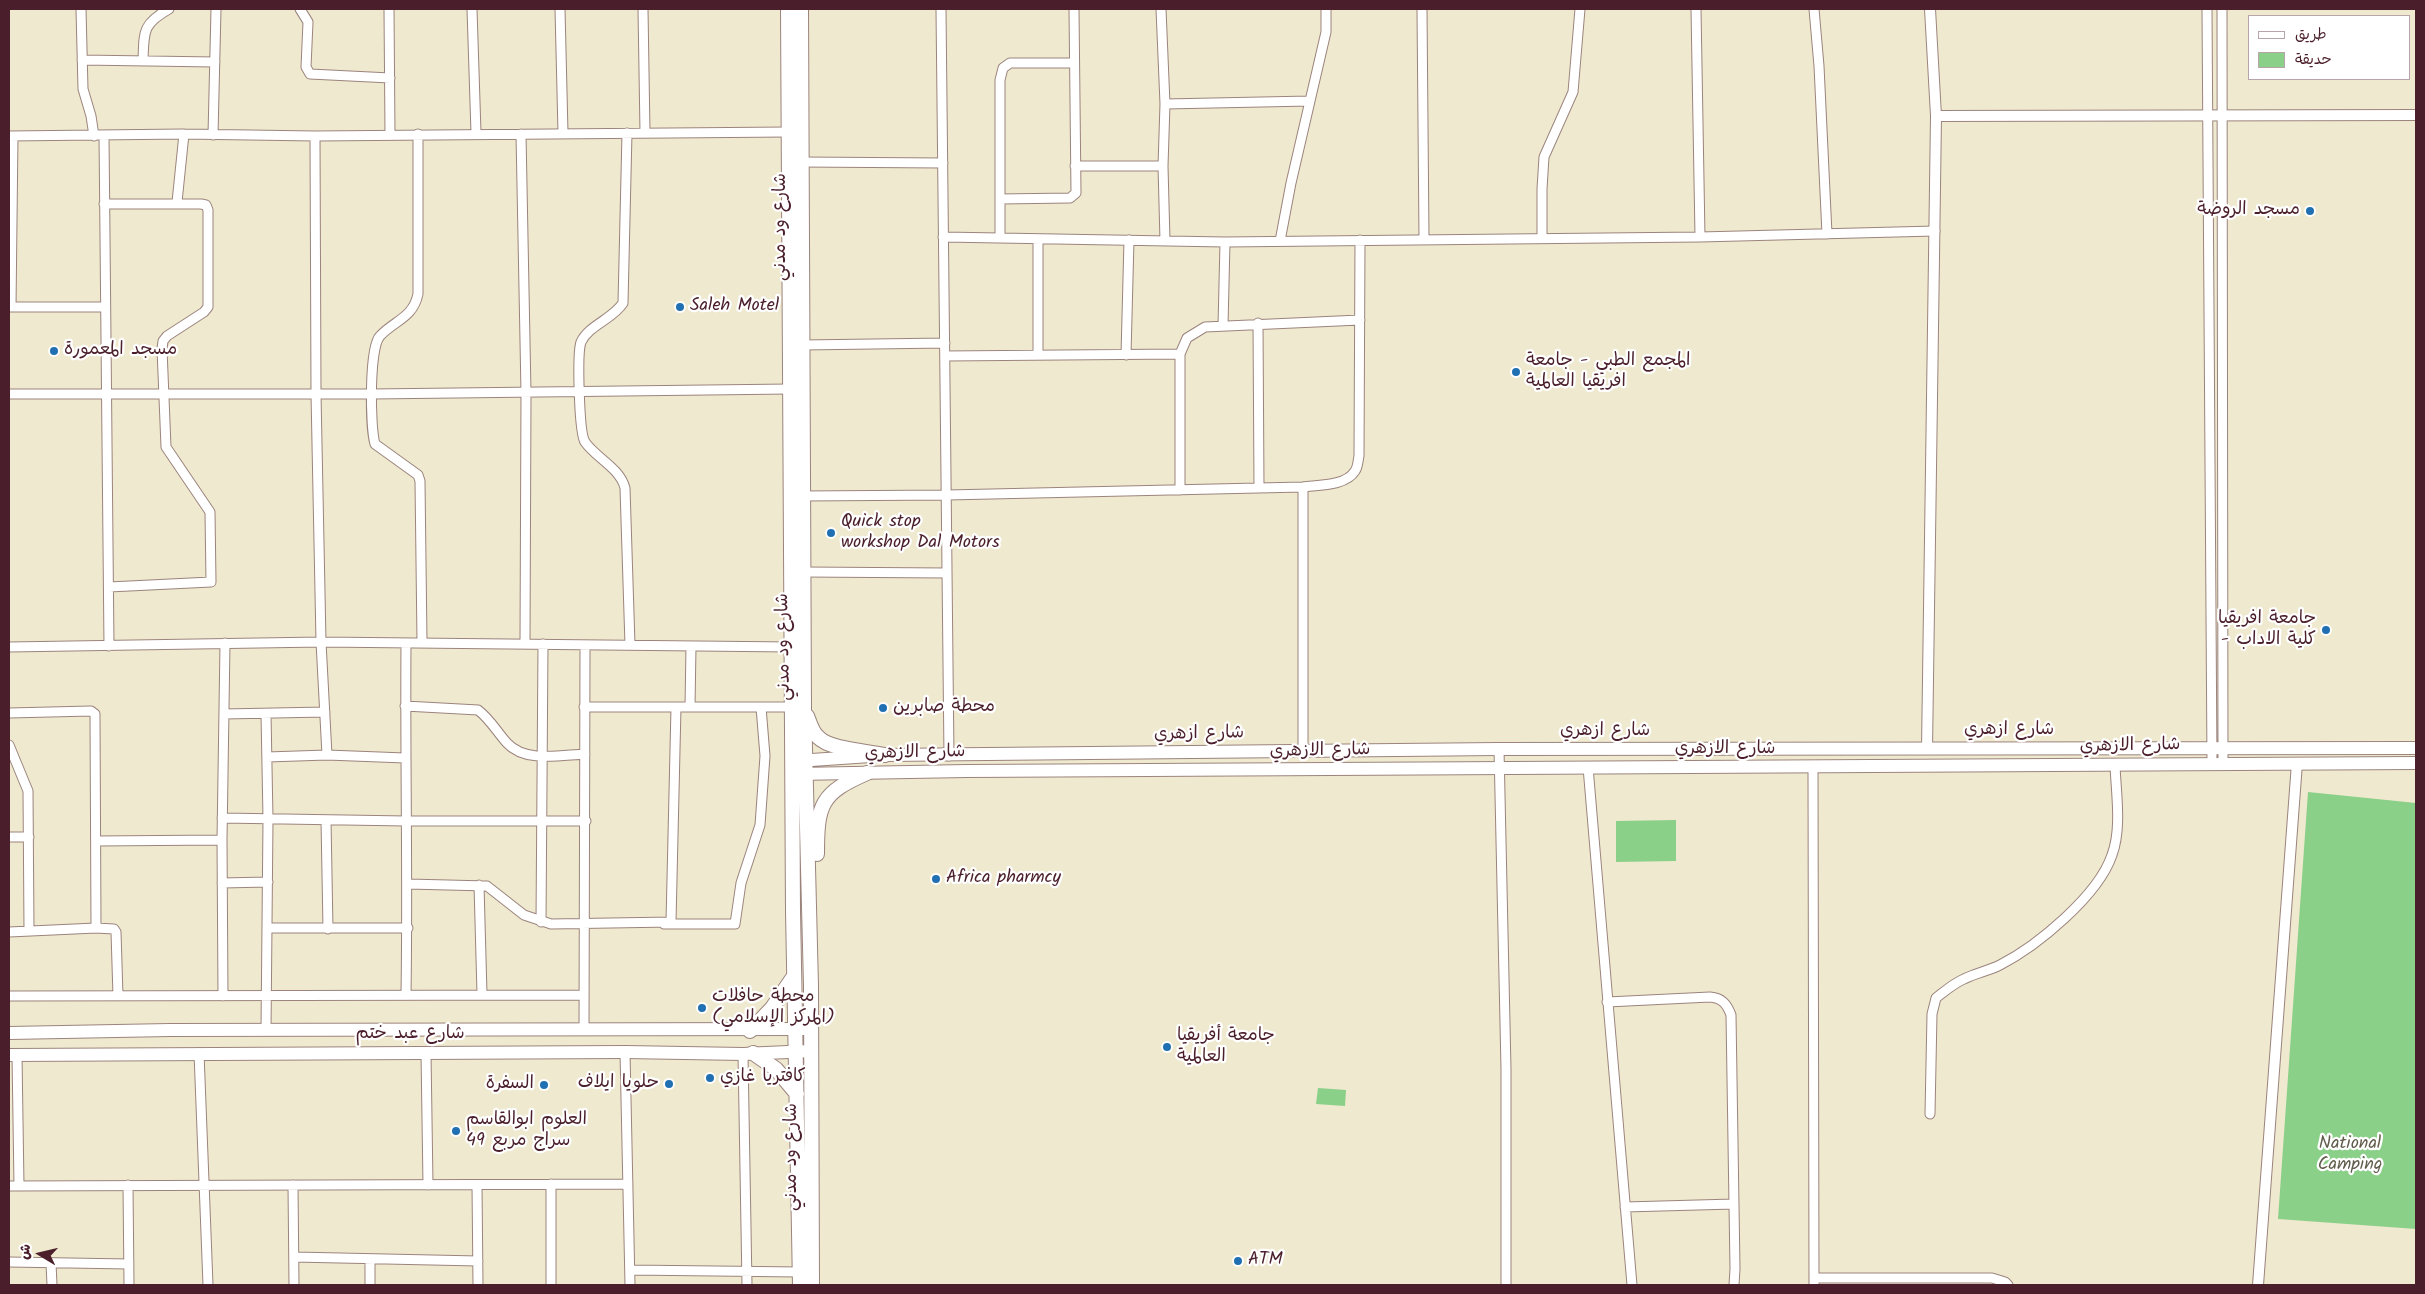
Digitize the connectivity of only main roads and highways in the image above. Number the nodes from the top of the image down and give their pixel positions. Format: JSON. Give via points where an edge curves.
{"nodes":[{"id":1,"x":788,"y":9,"type":"edge"},
{"id":2,"x":801,"y":9,"type":"edge"},
{"id":3,"x":798,"y":707,"type":"junction"},
{"id":4,"x":2416,"y":748,"type":"edge"},
{"id":5,"x":885,"y":755,"type":"junction"},
{"id":6,"x":1013,"y":755,"type":"junction"},
{"id":7,"x":2416,"y":764,"type":"edge"},
{"id":8,"x":800,"y":768,"type":"junction"},
{"id":9,"x":1013,"y":770,"type":"junction"},
{"id":10,"x":867,"y":773,"type":"junction"},
{"id":11,"x":794,"y":975,"type":"junction"},
{"id":12,"x":811,"y":986,"type":"junction"},
{"id":13,"x":795,"y":1029,"type":"junction"},
{"id":14,"x":811,"y":1029,"type":"junction"},
{"id":15,"x":750,"y":1030,"type":"junction"},
{"id":16,"x":9,"y":1032,"type":"edge"},
{"id":17,"x":796,"y":1051,"type":"junction"},
{"id":18,"x":811,"y":1051,"type":"junction"},
{"id":19,"x":748,"y":1054,"type":"junction"},
{"id":20,"x":13,"y":1055,"type":"edge"},
{"id":21,"x":797,"y":1094,"type":"junction"},
{"id":22,"x":800,"y":1278,"type":"edge"},
{"id":23,"x":812,"y":1285,"type":"edge"}],
"edges":[{"from":1,"to":3,"type":"highway","name":"شارع ود مدني","via":[[791,646]]},
{"from":2,"to":3,"type":"highway","name":"شارع ود مدني","via":[[803,572]]},
{"from":3,"to":5,"type":"highway","via":[[823,741]]},
{"from":3,"to":8,"type":"highway","name":"شارع ود مدني"},
{"from":4,"to":6,"type":"main road","name":"شارع ازهري","via":[[1499,749]]},
{"from":5,"to":6,"type":"main road","name":"شارع ازهري"},
{"from":5,"to":8,"type":"main road","name":"شارع ازهري"},
{"from":6,"to":9,"type":"main road"},
{"from":7,"to":9,"type":"main road","name":"شارع الازهري"},
{"from":8,"to":10,"type":"main road","name":"شارع الازهري"},
{"from":8,"to":11,"type":"highway","name":"شارع ود مدني"},
{"from":8,"to":12,"type":"highway","name":"شارع ود مدني"},
{"from":9,"to":10,"type":"main road","name":"شارع الازهري"},
{"from":10,"to":12,"type":"highway","via":[[832,791],[822,808],[817,842],[817,971]]},
{"from":11,"to":13,"type":"highway","name":"شارع ود مدني"},
{"from":11,"to":15,"type":"highway","via":[[772,1008]]},
{"from":12,"to":14,"type":"highway","name":"شارع ود مدني"},
{"from":13,"to":14,"type":"main road","name":"شارع عبد ختم"},
{"from":13,"to":15,"type":"main road","name":"شارع عبد ختم"},
{"from":13,"to":17,"type":"highway","name":"شارع ود مدني"},
{"from":14,"to":18,"type":"highway","name":"شارع ود مدني"},
{"from":15,"to":16,"type":"main road","name":"شارع عبد ختم"},
{"from":17,"to":18,"type":"main road","name":"شارع عبد ختم"},
{"from":17,"to":19,"type":"main road","name":"شارع عبد ختم"},
{"from":17,"to":21,"type":"highway","name":"شارع ود مدني"},
{"from":18,"to":23,"type":"highway","name":"شارع ود مدني"},
{"from":19,"to":20,"type":"main road","name":"شارع عبد ختم"},
{"from":19,"to":21,"type":"highway","via":[[776,1069]]},
{"from":21,"to":22,"type":"highway","name":"شارع ود مدني"}]}
